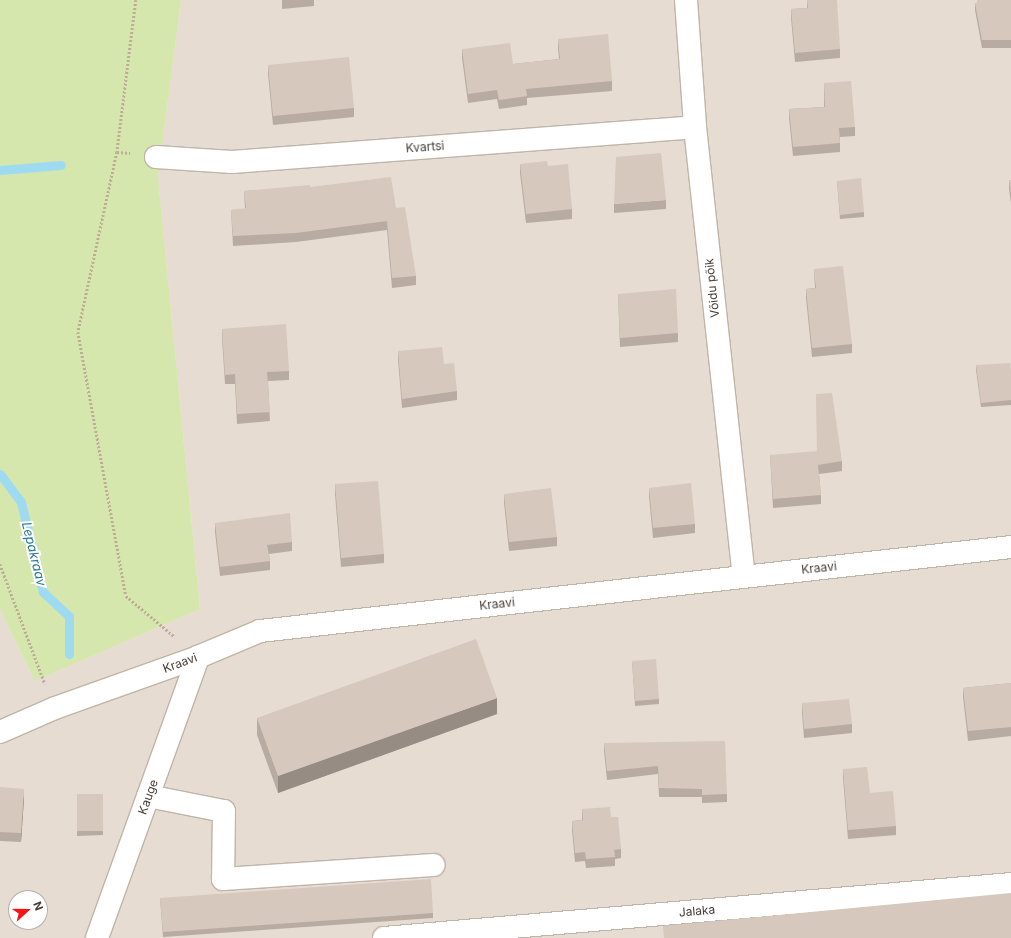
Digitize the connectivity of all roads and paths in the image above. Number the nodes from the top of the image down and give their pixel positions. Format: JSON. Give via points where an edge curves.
{"nodes":[{"id":1,"x":136,"y":0,"type":"edge"},
{"id":2,"x":686,"y":0,"type":"edge"},
{"id":3,"x":695,"y":127,"type":"junction"},
{"id":4,"x":156,"y":157,"type":"dead end"},
{"id":5,"x":1011,"y":547,"type":"edge"},
{"id":6,"x":0,"y":564,"type":"edge"},
{"id":7,"x":744,"y":576,"type":"junction"},
{"id":8,"x":198,"y":656,"type":"junction"},
{"id":9,"x":55,"y":708,"type":"junction"},
{"id":10,"x":0,"y":732,"type":"edge"},
{"id":11,"x":148,"y":796,"type":"junction"},
{"id":12,"x":434,"y":865,"type":"dead end"},
{"id":13,"x":1011,"y":884,"type":"edge"},
{"id":14,"x":97,"y":938,"type":"edge"},
{"id":15,"x":384,"y":938,"type":"edge"}],
"edges":[{"from":1,"to":8,"type":"path","via":[[117,152],[78,332],[126,596]]},
{"from":2,"to":3,"type":"street","name":"Võidu põik"},
{"from":3,"to":4,"type":"street","name":"Kvartsi","via":[[232,162]]},
{"from":3,"to":7,"type":"street","name":"Võidu põik"},
{"from":5,"to":7,"type":"street","name":"Kraavi"},
{"from":6,"to":9,"type":"path"},
{"from":7,"to":8,"type":"street","name":"Kraavi","via":[[260,630]]},
{"from":8,"to":9,"type":"street","name":"Kraavi"},
{"from":8,"to":11,"type":"street","name":"Kauge"},
{"from":9,"to":10,"type":"street","name":"Kraavi"},
{"from":11,"to":12,"type":"street","via":[[224,811],[223,879]]},
{"from":11,"to":14,"type":"street","name":"Kauge"},
{"from":13,"to":15,"type":"street","name":"Jalaka"}]}
